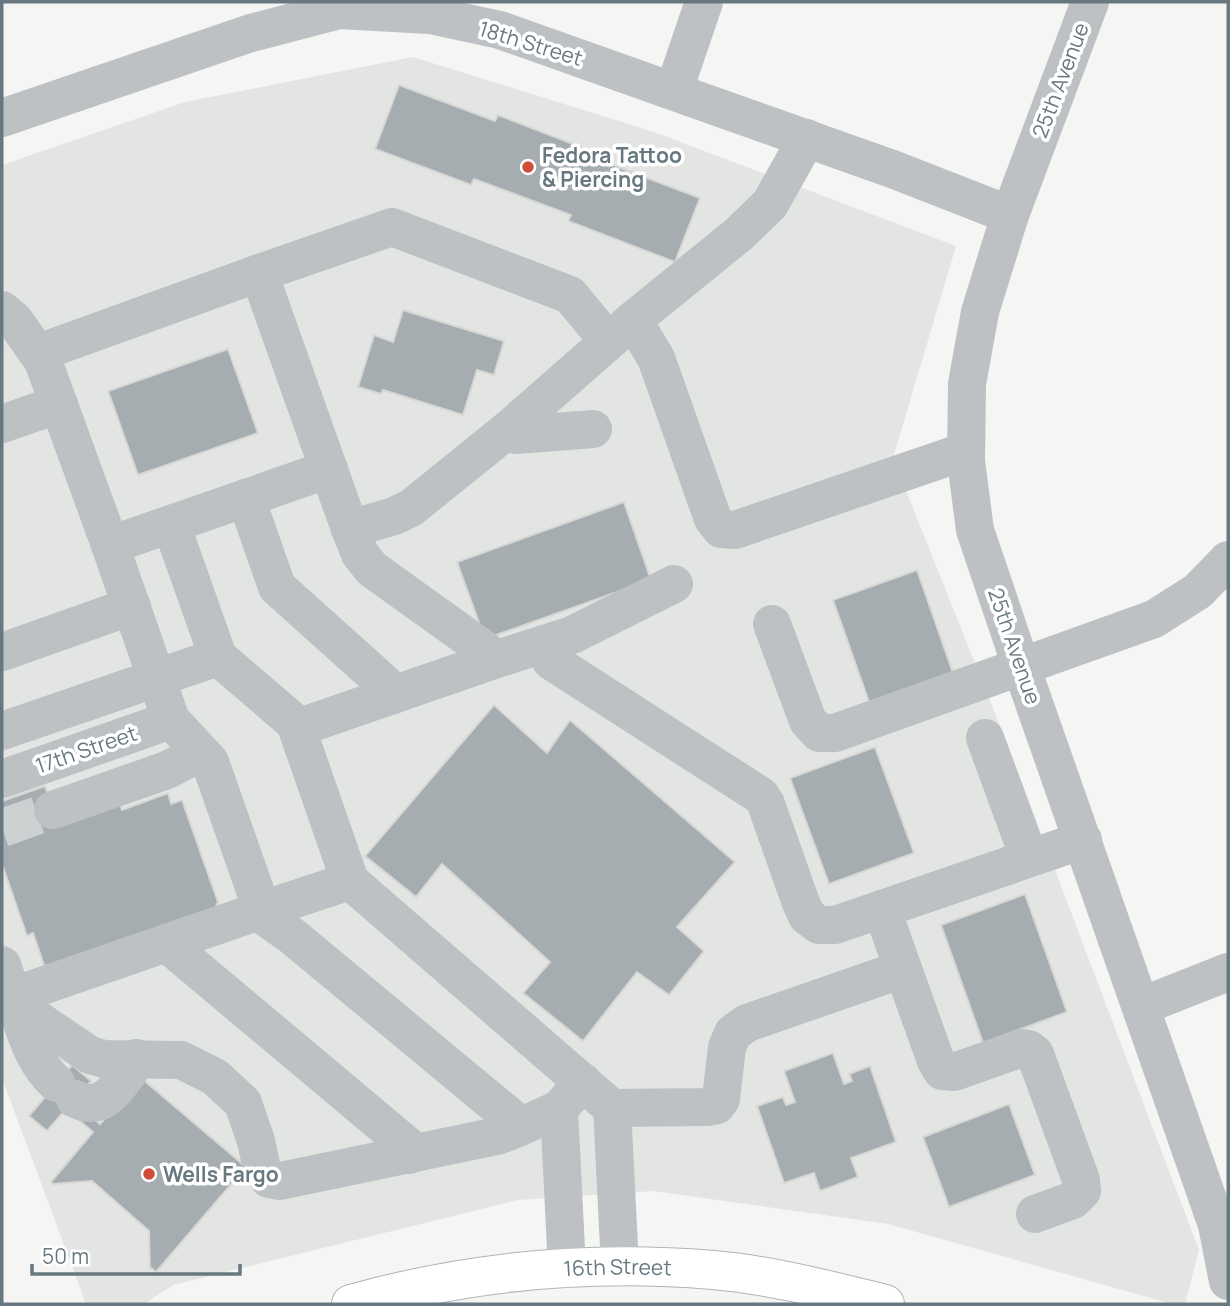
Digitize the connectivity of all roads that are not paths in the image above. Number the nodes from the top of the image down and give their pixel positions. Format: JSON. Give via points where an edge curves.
{"nodes":[{"id":1,"x":704,"y":2,"type":"edge"},
{"id":2,"x":1090,"y":2,"type":"edge"},
{"id":3,"x":339,"y":6,"type":"edge"},
{"id":4,"x":674,"y":90,"type":"junction"},
{"id":5,"x":2,"y":118,"type":"edge"},
{"id":6,"x":807,"y":138,"type":"junction"},
{"id":7,"x":1010,"y":215,"type":"junction"},
{"id":8,"x":260,"y":274,"type":"junction"},
{"id":9,"x":2,"y":310,"type":"edge"},
{"id":10,"x":620,"y":330,"type":"junction"},
{"id":11,"x":38,"y":353,"type":"junction"},
{"id":12,"x":59,"y":404,"type":"junction"},
{"id":13,"x":2,"y":425,"type":"edge"},
{"id":14,"x":510,"y":428,"type":"junction"},
{"id":15,"x":593,"y":429,"type":"dead end"},
{"id":16,"x":966,"y":451,"type":"junction"},
{"id":17,"x":329,"y":469,"type":"junction"},
{"id":18,"x":246,"y":498,"type":"junction"},
{"id":19,"x":172,"y":524,"type":"junction"},
{"id":20,"x":350,"y":529,"type":"junction"},
{"id":21,"x":110,"y":545,"type":"junction"},
{"id":22,"x":1228,"y":560,"type":"edge"},
{"id":23,"x":674,"y":584,"type":"dead end"},
{"id":24,"x":132,"y":606,"type":"junction"},
{"id":25,"x":772,"y":624,"type":"dead end"},
{"id":26,"x":541,"y":645,"type":"junction"},
{"id":27,"x":2,"y":652,"type":"edge"},
{"id":28,"x":218,"y":657,"type":"junction"},
{"id":29,"x":491,"y":661,"type":"junction"},
{"id":30,"x":1021,"y":666,"type":"junction"},
{"id":31,"x":156,"y":679,"type":"junction"},
{"id":32,"x":391,"y":696,"type":"junction"},
{"id":33,"x":171,"y":720,"type":"junction"},
{"id":34,"x":297,"y":728,"type":"junction"},
{"id":35,"x":2,"y":731,"type":"edge"},
{"id":36,"x":985,"y":738,"type":"dead end"},
{"id":37,"x":200,"y":753,"type":"junction"},
{"id":38,"x":2,"y":779,"type":"edge"},
{"id":39,"x":53,"y":810,"type":"tunnel mouth"},
{"id":40,"x":1083,"y":840,"type":"junction"},
{"id":41,"x":1029,"y":859,"type":"junction"},
{"id":42,"x":350,"y":881,"type":"junction"},
{"id":43,"x":882,"y":909,"type":"junction"},
{"id":44,"x":262,"y":910,"type":"junction"},
{"id":45,"x":169,"y":942,"type":"junction"},
{"id":46,"x":903,"y":969,"type":"junction"},
{"id":47,"x":1228,"y":972,"type":"edge"},
{"id":48,"x":10,"y":989,"type":"edge"},
{"id":49,"x":1142,"y":1006,"type":"junction"},
{"id":50,"x":136,"y":1058,"type":"junction"},
{"id":51,"x":571,"y":1096,"type":"junction"},
{"id":52,"x":612,"y":1108,"type":"junction"},
{"id":53,"x":518,"y":1128,"type":"junction"},
{"id":54,"x":409,"y":1155,"type":"junction"},
{"id":55,"x":1035,"y":1214,"type":"dead end"},
{"id":56,"x":620,"y":1267,"type":"junction"},
{"id":57,"x":567,"y":1269,"type":"junction"},
{"id":58,"x":1228,"y":1281,"type":"edge"},
{"id":59,"x":351,"y":1304,"type":"edge"},
{"id":60,"x":884,"y":1304,"type":"edge"}],
"edges":[{"from":1,"to":4,"type":"street"},
{"from":2,"to":7,"type":"street","name":"25th Avenue"},
{"from":3,"to":4,"type":"street","name":"18th Street","via":[[430,15],[500,30]]},
{"from":3,"to":5,"type":"street","name":"18th Street"},
{"from":4,"to":6,"type":"street","name":"18th Street"},
{"from":6,"to":7,"type":"street","name":"18th Street"},
{"from":6,"to":10,"type":"street","via":[[769,204],[739,234]]},
{"from":7,"to":16,"type":"street","name":"25th Avenue","via":[[978,324],[967,384]]},
{"from":8,"to":10,"type":"street","via":[[391,227],[570,295]]},
{"from":8,"to":11,"type":"street"},
{"from":8,"to":17,"type":"street"},
{"from":9,"to":11,"type":"street"},
{"from":10,"to":14,"type":"street"},
{"from":10,"to":16,"type":"street","via":[[656,358],[713,519],[721,529],[735,530]]},
{"from":11,"to":12,"type":"street"},
{"from":12,"to":13,"type":"street"},
{"from":12,"to":21,"type":"street"},
{"from":14,"to":15,"type":"street","via":[[516,435]]},
{"from":14,"to":20,"type":"street","via":[[411,508]]},
{"from":16,"to":30,"type":"street","name":"25th Avenue","via":[[975,530]]},
{"from":17,"to":18,"type":"street"},
{"from":17,"to":20,"type":"street"},
{"from":18,"to":19,"type":"street"},
{"from":18,"to":32,"type":"street","via":[[277,587],[385,684]]},
{"from":19,"to":21,"type":"street"},
{"from":19,"to":28,"type":"street"},
{"from":20,"to":29,"type":"street","via":[[366,564],[485,650]]},
{"from":21,"to":24,"type":"street"},
{"from":22,"to":30,"type":"street","via":[[1198,592],[1154,619]]},
{"from":23,"to":26,"type":"street","via":[[572,635]]},
{"from":24,"to":27,"type":"street"},
{"from":24,"to":31,"type":"street"},
{"from":25,"to":30,"type":"street","via":[[808,721],[819,733],[835,733]]},
{"from":26,"to":29,"type":"street"},
{"from":26,"to":43,"type":"street","via":[[551,661],[761,796],[807,916],[819,925],[835,925]]},
{"from":28,"to":31,"type":"street","name":"17th Street"},
{"from":28,"to":34,"type":"street","via":[[293,719]]},
{"from":29,"to":32,"type":"street"},
{"from":30,"to":40,"type":"street","name":"25th Avenue"},
{"from":31,"to":33,"type":"street"},
{"from":31,"to":35,"type":"street","name":"17th Street"},
{"from":32,"to":34,"type":"street"},
{"from":33,"to":37,"type":"street"},
{"from":33,"to":38,"type":"street","name":"17th Street"},
{"from":34,"to":42,"type":"street"},
{"from":36,"to":41,"type":"street"},
{"from":37,"to":39,"type":"street","via":[[167,770]]},
{"from":37,"to":44,"type":"street","via":[[211,762]]},
{"from":40,"to":41,"type":"street"},
{"from":40,"to":49,"type":"street","name":"25th Avenue"},
{"from":41,"to":43,"type":"street"},
{"from":42,"to":44,"type":"street"},
{"from":42,"to":51,"type":"street"},
{"from":43,"to":46,"type":"street"},
{"from":44,"to":45,"type":"street"},
{"from":44,"to":53,"type":"street"},
{"from":45,"to":48,"type":"street"},
{"from":45,"to":54,"type":"street","via":[[408,1146]]},
{"from":46,"to":52,"type":"street","via":[[733,1033],[717,1105]]},
{"from":46,"to":55,"type":"street","via":[[942,1071],[954,1072],[1021,1048],[1035,1054],[1082,1180],[1082,1191],[1073,1200]]},
{"from":47,"to":49,"type":"street"},
{"from":48,"to":50,"type":"street","via":[[97,1058]]},
{"from":48,"to":50,"type":"street","via":[[35,1059],[44,1072],[87,1105],[109,1095]]},
{"from":49,"to":58,"type":"street","name":"25th Avenue","via":[[1217,1225]]},
{"from":50,"to":54,"type":"street","via":[[181,1060],[215,1077],[243,1103],[269,1179],[280,1181]]},
{"from":51,"to":52,"type":"street"},
{"from":51,"to":53,"type":"street"},
{"from":51,"to":57,"type":"street"},
{"from":52,"to":56,"type":"street"},
{"from":53,"to":54,"type":"street"},
{"from":56,"to":57,"type":"main road","name":"16th Street"},
{"from":56,"to":60,"type":"main road","name":"16th Street","via":[[714,1270],[818,1287]]},
{"from":57,"to":59,"type":"main road","name":"16th Street","via":[[474,1277]]}]}
